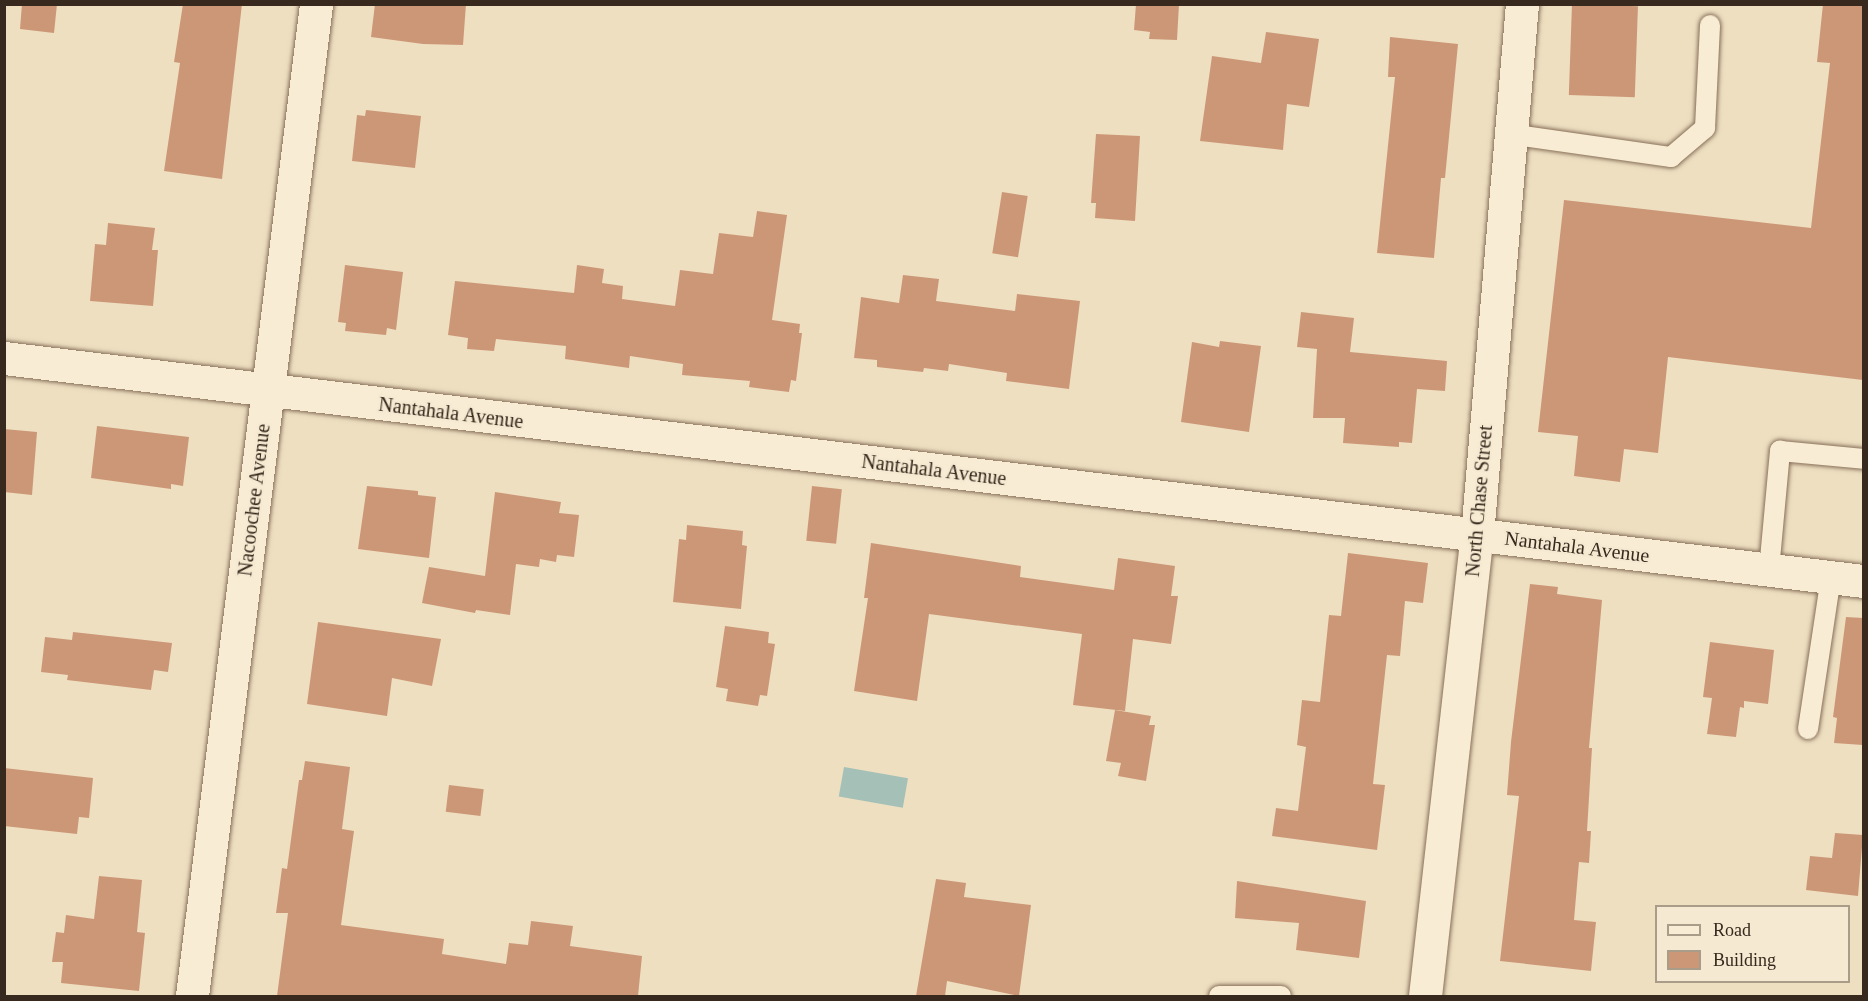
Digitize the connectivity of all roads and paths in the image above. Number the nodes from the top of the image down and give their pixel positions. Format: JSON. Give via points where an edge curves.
{"nodes":[{"id":1,"x":316,"y":4,"type":"edge"},
{"id":2,"x":1522,"y":4,"type":"edge"},
{"id":3,"x":1710,"y":25,"type":"dead end"},
{"id":4,"x":1509,"y":134,"type":"junction"},
{"id":5,"x":4,"y":358,"type":"edge"},
{"id":6,"x":267,"y":390,"type":"junction"},
{"id":7,"x":1863,"y":459,"type":"edge"},
{"id":8,"x":1477,"y":535,"type":"junction"},
{"id":9,"x":1769,"y":570,"type":"junction"},
{"id":10,"x":1832,"y":577,"type":"junction"},
{"id":11,"x":1863,"y":581,"type":"edge"},
{"id":12,"x":1808,"y":729,"type":"dead end"},
{"id":13,"x":192,"y":996,"type":"edge"},
{"id":14,"x":1220,"y":996,"type":"edge"},
{"id":15,"x":1281,"y":996,"type":"edge"},
{"id":16,"x":1425,"y":996,"type":"edge"}],
"edges":[{"from":1,"to":6,"type":"street","name":"Nacoochee Avenue"},
{"from":2,"to":4,"type":"street","name":"North Chase Street"},
{"from":3,"to":4,"type":"lane","via":[[1705,128],[1671,157]]},
{"from":4,"to":8,"type":"street","name":"North Chase Street"},
{"from":5,"to":6,"type":"street","name":"Nantahala Avenue"},
{"from":6,"to":8,"type":"street","name":"Nantahala Avenue"},
{"from":6,"to":13,"type":"street","name":"Nacoochee Avenue"},
{"from":7,"to":9,"type":"lane","via":[[1780,451]]},
{"from":8,"to":9,"type":"street","name":"Nantahala Avenue"},
{"from":8,"to":16,"type":"street","name":"North Chase Street"},
{"from":9,"to":10,"type":"street","name":"Nantahala Avenue"},
{"from":10,"to":11,"type":"street","name":"Nantahala Avenue"},
{"from":10,"to":12,"type":"lane"},
{"from":14,"to":15,"type":"lane"}]}
